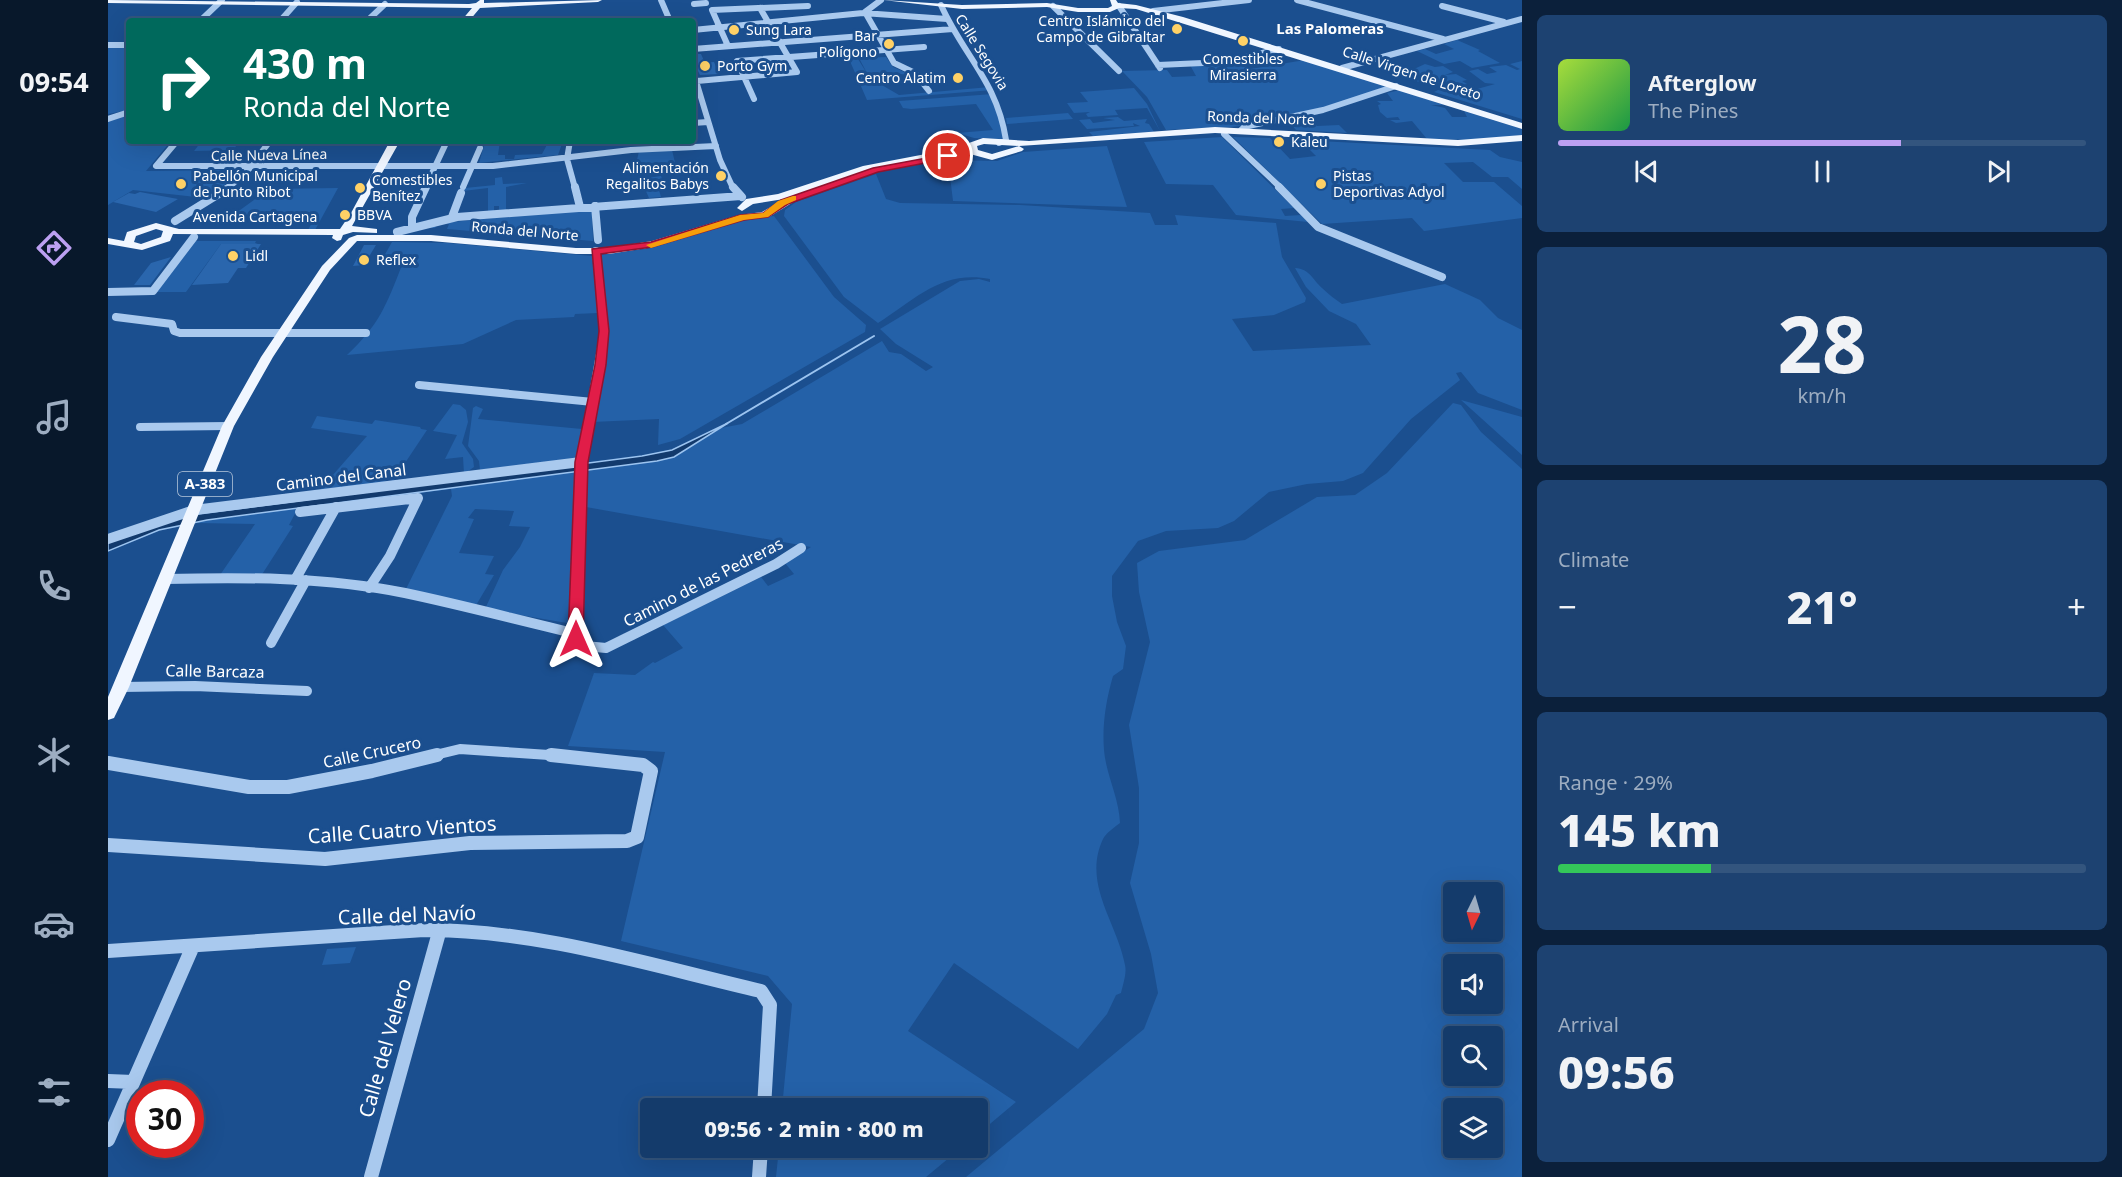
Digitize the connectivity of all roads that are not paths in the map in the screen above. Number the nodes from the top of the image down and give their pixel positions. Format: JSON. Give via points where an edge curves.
{"nodes":[{"id":1,"x":598,"y":0,"type":"edge"},
{"id":2,"x":661,"y":0,"type":"edge"},
{"id":3,"x":804,"y":0,"type":"edge"},
{"id":4,"x":881,"y":0,"type":"edge"},
{"id":5,"x":886,"y":0,"type":"edge"},
{"id":6,"x":1249,"y":0,"type":"edge"},
{"id":7,"x":1297,"y":0,"type":"edge"},
{"id":8,"x":109,"y":1,"type":"edge"},
{"id":9,"x":220,"y":1,"type":"edge"},
{"id":10,"x":262,"y":1,"type":"edge"},
{"id":11,"x":387,"y":1,"type":"edge"},
{"id":12,"x":572,"y":1,"type":"edge"},
{"id":13,"x":297,"y":2,"type":"junction"},
{"id":14,"x":483,"y":2,"type":"edge"},
{"id":15,"x":1027,"y":2,"type":"edge"},
{"id":16,"x":1043,"y":2,"type":"edge"},
{"id":17,"x":429,"y":3,"type":"edge"},
{"id":18,"x":694,"y":3,"type":"dead end"},
{"id":19,"x":706,"y":3,"type":"edge"},
{"id":20,"x":1118,"y":4,"type":"edge"},
{"id":21,"x":941,"y":5,"type":"junction"},
{"id":22,"x":808,"y":6,"type":"junction"},
{"id":23,"x":1442,"y":6,"type":"dead end"},
{"id":24,"x":760,"y":8,"type":"junction"},
{"id":25,"x":1056,"y":9,"type":"junction"},
{"id":26,"x":1154,"y":10,"type":"junction"},
{"id":27,"x":865,"y":12,"type":"junction"},
{"id":28,"x":815,"y":17,"type":"junction"},
{"id":29,"x":203,"y":18,"type":"edge"},
{"id":30,"x":283,"y":18,"type":"edge"},
{"id":31,"x":370,"y":18,"type":"edge"},
{"id":32,"x":468,"y":18,"type":"edge"},
{"id":33,"x":669,"y":18,"type":"edge"},
{"id":34,"x":947,"y":19,"type":"junction"},
{"id":35,"x":1522,"y":19,"type":"edge"},
{"id":36,"x":769,"y":22,"type":"junction"},
{"id":37,"x":1505,"y":22,"type":"junction"},
{"id":38,"x":719,"y":28,"type":"junction"},
{"id":39,"x":953,"y":29,"type":"junction"},
{"id":40,"x":696,"y":30,"type":"edge"},
{"id":41,"x":876,"y":34,"type":"junction"},
{"id":42,"x":1443,"y":39,"type":"junction"},
{"id":43,"x":781,"y":42,"type":"junction"},
{"id":44,"x":108,"y":45,"type":"edge"},
{"id":45,"x":126,"y":45,"type":"edge"},
{"id":46,"x":728,"y":46,"type":"junction"},
{"id":47,"x":924,"y":46,"type":"dead end"},
{"id":48,"x":1279,"y":48,"type":"junction"},
{"id":49,"x":696,"y":49,"type":"edge"},
{"id":50,"x":885,"y":50,"type":"junction"},
{"id":51,"x":789,"y":57,"type":"junction"},
{"id":52,"x":1344,"y":67,"type":"junction"},
{"id":53,"x":1119,"y":71,"type":"dead end"},
{"id":54,"x":696,"y":77,"type":"edge"},
{"id":55,"x":744,"y":78,"type":"junction"},
{"id":56,"x":696,"y":80,"type":"edge"},
{"id":57,"x":1396,"y":86,"type":"junction"},
{"id":58,"x":929,"y":91,"type":"dead end"},
{"id":59,"x":754,"y":99,"type":"dead end"},
{"id":60,"x":126,"y":113,"type":"edge"},
{"id":61,"x":108,"y":119,"type":"edge"},
{"id":62,"x":708,"y":120,"type":"junction"},
{"id":63,"x":696,"y":121,"type":"edge"},
{"id":64,"x":1522,"y":124,"type":"edge"},
{"id":65,"x":1241,"y":130,"type":"junction"},
{"id":66,"x":1224,"y":134,"type":"junction"},
{"id":67,"x":1522,"y":138,"type":"edge"},
{"id":68,"x":999,"y":143,"type":"junction"},
{"id":69,"x":1522,"y":143,"type":"edge"},
{"id":70,"x":174,"y":144,"type":"edge"},
{"id":71,"x":268,"y":144,"type":"edge"},
{"id":72,"x":392,"y":144,"type":"edge"},
{"id":73,"x":446,"y":144,"type":"edge"},
{"id":74,"x":569,"y":144,"type":"edge"},
{"id":75,"x":716,"y":146,"type":"junction"},
{"id":76,"x":480,"y":148,"type":"dead end"},
{"id":77,"x":972,"y":149,"type":"junction"},
{"id":78,"x":1008,"y":151,"type":"junction"},
{"id":79,"x":567,"y":158,"type":"junction"},
{"id":80,"x":381,"y":166,"type":"junction"},
{"id":81,"x":435,"y":166,"type":"junction"},
{"id":82,"x":473,"y":166,"type":"junction"},
{"id":83,"x":252,"y":167,"type":"junction"},
{"id":84,"x":759,"y":200,"type":"junction"},
{"id":85,"x":739,"y":203,"type":"junction"},
{"id":86,"x":595,"y":206,"type":"junction"},
{"id":87,"x":580,"y":207,"type":"junction"},
{"id":88,"x":776,"y":207,"type":"junction"},
{"id":89,"x":356,"y":214,"type":"junction"},
{"id":90,"x":757,"y":216,"type":"junction"},
{"id":91,"x":452,"y":218,"type":"junction"},
{"id":92,"x":412,"y":228,"type":"junction"},
{"id":93,"x":168,"y":229,"type":"junction"},
{"id":94,"x":136,"y":231,"type":"junction"},
{"id":95,"x":397,"y":232,"type":"junction"},
{"id":96,"x":108,"y":235,"type":"edge"},
{"id":97,"x":340,"y":235,"type":"junction"},
{"id":98,"x":357,"y":235,"type":"junction"},
{"id":99,"x":194,"y":237,"type":"junction"},
{"id":100,"x":598,"y":240,"type":"dead end"},
{"id":101,"x":108,"y":242,"type":"edge"},
{"id":102,"x":128,"y":243,"type":"junction"},
{"id":103,"x":596,"y":251,"type":"junction"},
{"id":104,"x":326,"y":268,"type":"junction"},
{"id":105,"x":1442,"y":277,"type":"dead end"},
{"id":106,"x":108,"y":292,"type":"edge"},
{"id":107,"x":116,"y":317,"type":"dead end"},
{"id":108,"x":283,"y":333,"type":"junction"},
{"id":109,"x":366,"y":333,"type":"dead end"},
{"id":110,"x":419,"y":385,"type":"dead end"},
{"id":111,"x":593,"y":402,"type":"junction"},
{"id":112,"x":228,"y":426,"type":"junction"},
{"id":113,"x":140,"y":427,"type":"dead end"},
{"id":114,"x":581,"y":462,"type":"junction"},
{"id":115,"x":336,"y":507,"type":"junction"},
{"id":116,"x":194,"y":510,"type":"junction"},
{"id":117,"x":300,"y":512,"type":"dead end"},
{"id":118,"x":108,"y":539,"type":"edge"},
{"id":119,"x":801,"y":548,"type":"dead end"},
{"id":120,"x":165,"y":579,"type":"junction"},
{"id":121,"x":301,"y":580,"type":"junction"},
{"id":122,"x":369,"y":588,"type":"junction"},
{"id":123,"x":574,"y":633,"type":"junction"},
{"id":124,"x":271,"y":643,"type":"dead end"},
{"id":125,"x":121,"y":687,"type":"junction"},
{"id":126,"x":307,"y":691,"type":"dead end"},
{"id":127,"x":108,"y":714,"type":"edge"},
{"id":128,"x":108,"y":762,"type":"edge"},
{"id":129,"x":627,"y":841,"type":"joint"},
{"id":130,"x":108,"y":845,"type":"edge"},
{"id":131,"x":440,"y":930,"type":"junction"},
{"id":132,"x":193,"y":946,"type":"junction"},
{"id":133,"x":108,"y":951,"type":"edge"},
{"id":134,"x":134,"y":1080,"type":"edge"},
{"id":135,"x":108,"y":1081,"type":"edge"},
{"id":136,"x":126,"y":1082,"type":"edge"},
{"id":137,"x":126,"y":1098,"type":"edge"},
{"id":138,"x":765,"y":1098,"type":"edge"},
{"id":139,"x":108,"y":1140,"type":"edge"},
{"id":140,"x":760,"y":1158,"type":"edge"},
{"id":141,"x":371,"y":1177,"type":"edge"},
{"id":142,"x":759,"y":1177,"type":"edge"}],
"edges":[{"from":1,"to":12,"type":"main road"},
{"from":2,"to":33,"type":"street"},
{"from":3,"to":22,"type":"street"},
{"from":4,"to":27,"type":"street"},
{"from":5,"to":21,"type":"main road","name":"Calle Virgen de Loreto"},
{"from":6,"to":26,"type":"street"},
{"from":7,"to":42,"type":"street"},
{"from":8,"to":9,"type":"main road"},
{"from":9,"to":10,"type":"main road"},
{"from":9,"to":29,"type":"street"},
{"from":10,"to":13,"type":"main road"},
{"from":11,"to":13,"type":"main road"},
{"from":11,"to":17,"type":"main road"},
{"from":11,"to":31,"type":"street"},
{"from":12,"to":14,"type":"main road"},
{"from":13,"to":30,"type":"street"},
{"from":14,"to":17,"type":"main road"},
{"from":14,"to":32,"type":"main road"},
{"from":15,"to":16,"type":"main road","name":"Calle Virgen de Loreto"},
{"from":15,"to":21,"type":"main road","name":"Calle Virgen de Loreto"},
{"from":16,"to":25,"type":"main road","name":"Calle Virgen de Loreto"},
{"from":18,"to":19,"type":"street"},
{"from":20,"to":25,"type":"main road","name":"Calle Virgen de Loreto"},
{"from":20,"to":26,"type":"main road","name":"Calle Virgen de Loreto"},
{"from":20,"to":48,"type":"street","via":[[1159,66],[1225,62]]},
{"from":21,"to":34,"type":"street","name":"Calle Segovia"},
{"from":22,"to":24,"type":"street"},
{"from":22,"to":28,"type":"street"},
{"from":23,"to":37,"type":"street"},
{"from":24,"to":36,"type":"street"},
{"from":24,"to":38,"type":"street","via":[[712,10]]},
{"from":25,"to":53,"type":"street"},
{"from":26,"to":48,"type":"main road","name":"Calle Virgen de Loreto"},
{"from":26,"to":52,"type":"main road","name":"Calle Virgen de Loreto"},
{"from":27,"to":28,"type":"street"},
{"from":27,"to":34,"type":"street"},
{"from":27,"to":41,"type":"street"},
{"from":28,"to":36,"type":"street"},
{"from":34,"to":39,"type":"street","name":"Calle Segovia"},
{"from":35,"to":37,"type":"street"},
{"from":36,"to":38,"type":"street"},
{"from":36,"to":43,"type":"street"},
{"from":37,"to":42,"type":"street"},
{"from":38,"to":40,"type":"street"},
{"from":38,"to":46,"type":"street"},
{"from":39,"to":41,"type":"street"},
{"from":39,"to":68,"type":"street","name":"Calle Segovia","via":[[995,92],[1005,123],[1006,140]]},
{"from":41,"to":43,"type":"street"},
{"from":41,"to":50,"type":"street"},
{"from":42,"to":52,"type":"street"},
{"from":43,"to":46,"type":"street"},
{"from":43,"to":51,"type":"street"},
{"from":44,"to":45,"type":"street"},
{"from":46,"to":49,"type":"street"},
{"from":47,"to":50,"type":"street"},
{"from":48,"to":52,"type":"main road","name":"Calle Virgen de Loreto"},
{"from":50,"to":51,"type":"street"},
{"from":50,"to":58,"type":"street","via":[[896,65],[915,73]]},
{"from":51,"to":55,"type":"street","via":[[737,61]]},
{"from":51,"to":55,"type":"street","via":[[798,72]]},
{"from":52,"to":57,"type":"main road","name":"Calle Virgen de Loreto"},
{"from":52,"to":64,"type":"main road","name":"Calle Virgen de Loreto"},
{"from":54,"to":55,"type":"street"},
{"from":55,"to":59,"type":"street"},
{"from":56,"to":62,"type":"street"},
{"from":57,"to":64,"type":"main road","name":"Calle Virgen de Loreto"},
{"from":57,"to":65,"type":"street","via":[[1323,110]]},
{"from":60,"to":61,"type":"street"},
{"from":62,"to":63,"type":"street"},
{"from":62,"to":75,"type":"street"},
{"from":65,"to":67,"type":"main road","name":"Ronda del Norte","via":[[1446,143]]},
{"from":65,"to":68,"type":"main road","name":"Ronda del Norte"},
{"from":66,"to":69,"type":"main road","name":"Ronda del Norte","via":[[1445,147]]},
{"from":66,"to":78,"type":"main road","name":"Ronda del Norte"},
{"from":66,"to":105,"type":"street","via":[[1318,227]]},
{"from":68,"to":77,"type":"main road","name":"Ronda del Norte","via":[[983,141]]},
{"from":68,"to":78,"type":"main road"},
{"from":70,"to":83,"type":"street","name":"Calle Nueva Línea","via":[[156,164],[158,167]]},
{"from":71,"to":83,"type":"street"},
{"from":72,"to":80,"type":"main road"},
{"from":73,"to":81,"type":"street"},
{"from":74,"to":79,"type":"street"},
{"from":75,"to":79,"type":"street","name":"Calle Nueva Línea"},
{"from":75,"to":85,"type":"street"},
{"from":76,"to":82,"type":"street"},
{"from":77,"to":78,"type":"main road","name":"Ronda del Norte","via":[[992,157]]},
{"from":77,"to":84,"type":"main road","name":"Ronda del Norte","via":[[882,163],[780,197]]},
{"from":77,"to":88,"type":"main road","name":"Ronda del Norte","via":[[883,168]]},
{"from":79,"to":82,"type":"street","name":"Calle Nueva Línea"},
{"from":79,"to":87,"type":"street"},
{"from":80,"to":81,"type":"street","name":"Calle Nueva Línea"},
{"from":80,"to":83,"type":"street","name":"Calle Nueva Línea"},
{"from":80,"to":89,"type":"main road"},
{"from":81,"to":82,"type":"street","name":"Calle Nueva Línea"},
{"from":81,"to":92,"type":"street","via":[[412,217]]},
{"from":82,"to":91,"type":"street"},
{"from":83,"to":93,"type":"street","via":[[231,188]]},
{"from":84,"to":85,"type":"main road","name":"Ronda del Norte"},
{"from":84,"to":88,"type":"main road"},
{"from":85,"to":86,"type":"street","via":[[737,198],[726,196]]},
{"from":85,"to":90,"type":"main road","via":[[747,214]]},
{"from":85,"to":95,"type":"main road","name":"Ronda del Norte","via":[[672,234],[619,244]]},
{"from":86,"to":87,"type":"street"},
{"from":86,"to":100,"type":"street"},
{"from":87,"to":91,"type":"street"},
{"from":88,"to":90,"type":"main road","name":"Ronda del Norte","via":[[769,214]]},
{"from":89,"to":97,"type":"main road"},
{"from":89,"to":98,"type":"main road"},
{"from":90,"to":103,"type":"main road","name":"Ronda del Norte","via":[[652,244]]},
{"from":91,"to":92,"type":"street"},
{"from":92,"to":95,"type":"street"},
{"from":93,"to":94,"type":"main road"},
{"from":93,"to":97,"type":"main road","name":"Avenida Cartagena"},
{"from":93,"to":99,"type":"main road","name":"Avenida Cartagena"},
{"from":93,"to":102,"type":"main road","via":[[149,246]]},
{"from":94,"to":96,"type":"main road"},
{"from":94,"to":102,"type":"main road","via":[[128,237]]},
{"from":95,"to":98,"type":"main road","name":"Ronda del Norte"},
{"from":97,"to":98,"type":"main road"},
{"from":97,"to":99,"type":"main road","name":"Avenida Cartagena"},
{"from":97,"to":104,"type":"main road","number":"A-383"},
{"from":98,"to":103,"type":"main road","name":"Ronda del Norte"},
{"from":98,"to":104,"type":"main road","number":"A-383"},
{"from":99,"to":106,"type":"street","via":[[153,291]]},
{"from":101,"to":102,"type":"main road"},
{"from":103,"to":111,"type":"street","via":[[604,331]]},
{"from":104,"to":108,"type":"main road","number":"A-383"},
{"from":107,"to":108,"type":"street","via":[[172,324],[174,331],[180,333]]},
{"from":108,"to":109,"type":"street"},
{"from":108,"to":112,"type":"main road","number":"A-383"},
{"from":110,"to":111,"type":"street"},
{"from":111,"to":114,"type":"street"},
{"from":112,"to":113,"type":"street"},
{"from":112,"to":116,"type":"main road","number":"A-383"},
{"from":114,"to":116,"type":"street","name":"Camino del Canal"},
{"from":114,"to":123,"type":"street"},
{"from":115,"to":117,"type":"street"},
{"from":115,"to":121,"type":"street"},
{"from":115,"to":122,"type":"street","via":[[402,499],[418,501]]},
{"from":116,"to":118,"type":"street","name":"Camino del Canal"},
{"from":116,"to":120,"type":"main road","number":"A-383"},
{"from":119,"to":123,"type":"street","name":"Camino de las Pedreras","via":[[606,648],[581,645]]},
{"from":120,"to":121,"type":"street","name":"Camino de las Pedreras"},
{"from":120,"to":125,"type":"main road","number":"A-383"},
{"from":121,"to":122,"type":"street","name":"Camino de las Pedreras"},
{"from":121,"to":124,"type":"street"},
{"from":122,"to":123,"type":"street","name":"Camino de las Pedreras"},
{"from":125,"to":126,"type":"street","name":"Calle Barcaza"},
{"from":125,"to":127,"type":"main road","number":"A-383"},
{"from":128,"to":129,"type":"street","name":"Calle Crucero","via":[[249,787],[288,787],[460,749],[643,765],[649,767],[651,777],[639,833]]},
{"from":129,"to":130,"type":"street","name":"Calle Cuatro Vientos","via":[[470,843],[325,858]]},
{"from":131,"to":132,"type":"street","name":"Calle del Navío"},
{"from":131,"to":138,"type":"street","name":"Calle del Navío","via":[[504,935],[755,989],[769,1000],[771,1011]]},
{"from":131,"to":141,"type":"street","name":"Calle del Velero"},
{"from":132,"to":133,"type":"street","name":"Calle del Navío"},
{"from":132,"to":134,"type":"street"},
{"from":135,"to":136,"type":"street"},
{"from":137,"to":139,"type":"street"},
{"from":140,"to":142,"type":"street"}]}
